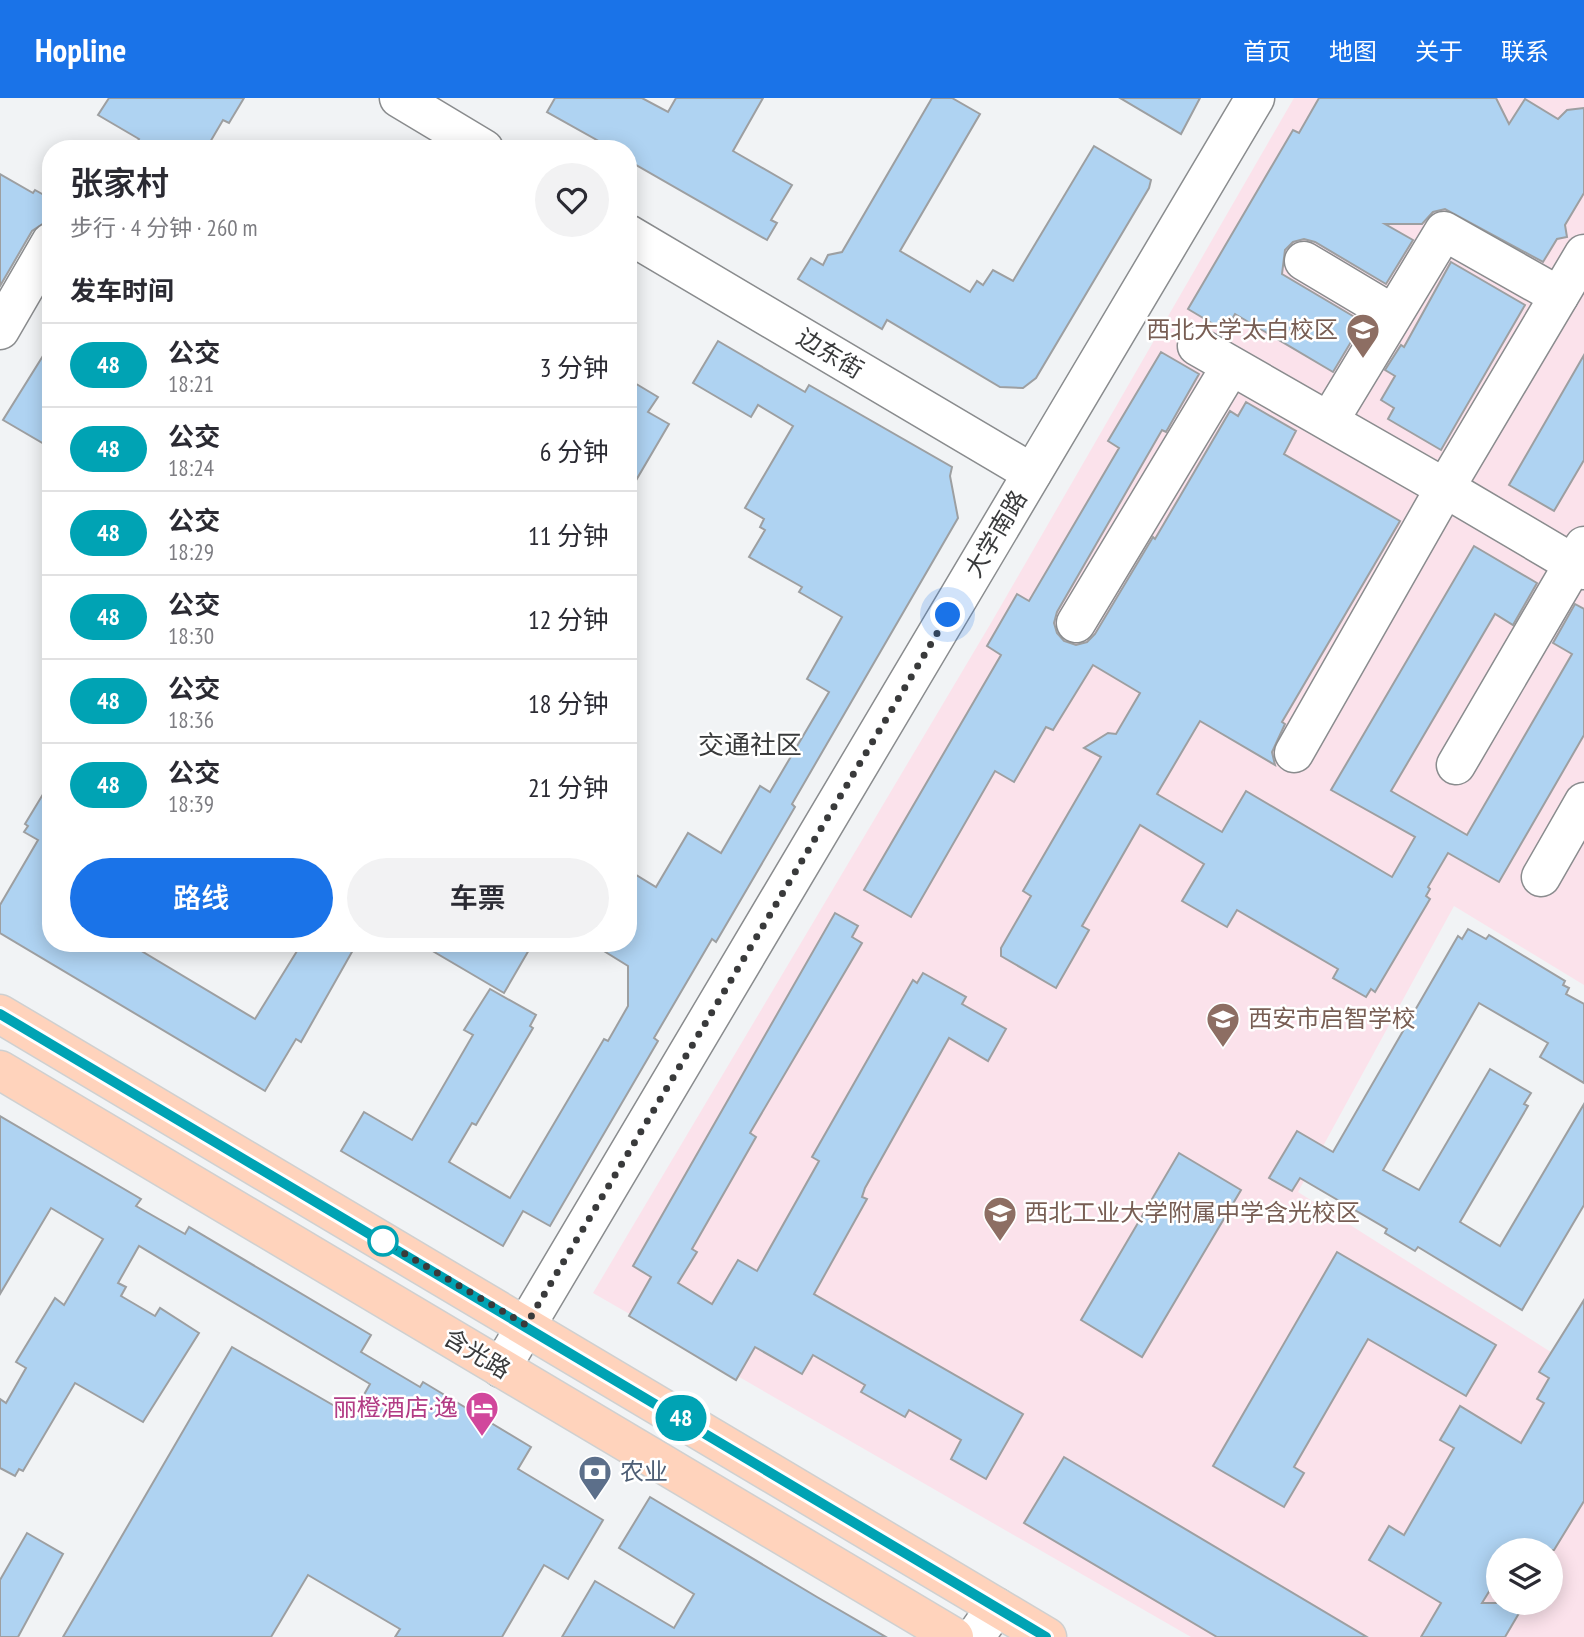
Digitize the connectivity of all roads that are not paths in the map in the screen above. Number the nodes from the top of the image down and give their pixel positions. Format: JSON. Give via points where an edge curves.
{"nodes":[{"id":1,"x":398,"y":98,"type":"edge"},
{"id":2,"x":1255,"y":98,"type":"edge"},
{"id":3,"x":469,"y":140,"type":"edge"},
{"id":4,"x":637,"y":239,"type":"edge"},
{"id":5,"x":1584,"y":254,"type":"edge"},
{"id":6,"x":42,"y":258,"type":"edge"},
{"id":7,"x":1304,"y":261,"type":"dead end"},
{"id":8,"x":1559,"y":296,"type":"junction"},
{"id":9,"x":1393,"y":314,"type":"junction"},
{"id":10,"x":0,"y":330,"type":"edge"},
{"id":11,"x":1197,"y":346,"type":"dead end"},
{"id":12,"x":1231,"y":366,"type":"junction"},
{"id":13,"x":1329,"y":421,"type":"junction"},
{"id":14,"x":1032,"y":473,"type":"junction"},
{"id":15,"x":1445,"y":488,"type":"junction"},
{"id":16,"x":1581,"y":560,"type":"edge"},
{"id":17,"x":1076,"y":623,"type":"dead end"},
{"id":18,"x":1294,"y":753,"type":"dead end"},
{"id":19,"x":1457,"y":765,"type":"dead end"},
{"id":20,"x":1584,"y":802,"type":"edge"},
{"id":21,"x":1541,"y":877,"type":"dead end"},
{"id":22,"x":0,"y":1014,"type":"edge"},
{"id":23,"x":0,"y":1070,"type":"edge"},
{"id":24,"x":526,"y":1325,"type":"junction"},
{"id":25,"x":501,"y":1368,"type":"junction"},
{"id":26,"x":985,"y":1622,"type":"edge"},
{"id":27,"x":954,"y":1637,"type":"edge"},
{"id":28,"x":1046,"y":1637,"type":"edge"}],
"edges":[{"from":1,"to":3,"type":"street"},
{"from":2,"to":14,"type":"street","name":"大学南路"},
{"from":4,"to":14,"type":"street","name":"边东街"},
{"from":5,"to":8,"type":"street"},
{"from":6,"to":10,"type":"street"},
{"from":7,"to":9,"type":"street"},
{"from":8,"to":9,"type":"street","via":[[1444,231]]},
{"from":8,"to":15,"type":"street"},
{"from":9,"to":13,"type":"street"},
{"from":11,"to":12,"type":"street"},
{"from":12,"to":13,"type":"street"},
{"from":12,"to":17,"type":"street"},
{"from":13,"to":15,"type":"street"},
{"from":14,"to":24,"type":"street","name":"大学南路"},
{"from":15,"to":16,"type":"street"},
{"from":15,"to":18,"type":"street"},
{"from":16,"to":19,"type":"street"},
{"from":20,"to":21,"type":"street"},
{"from":22,"to":24,"type":"main road","name":"含光路"},
{"from":23,"to":25,"type":"main road","name":"含光路"},
{"from":24,"to":25,"type":"street","name":"大学南路"},
{"from":24,"to":26,"type":"main road","name":"含光路"},
{"from":25,"to":27,"type":"main road","name":"含光路"},
{"from":26,"to":28,"type":"main road","name":"含光路"}]}
